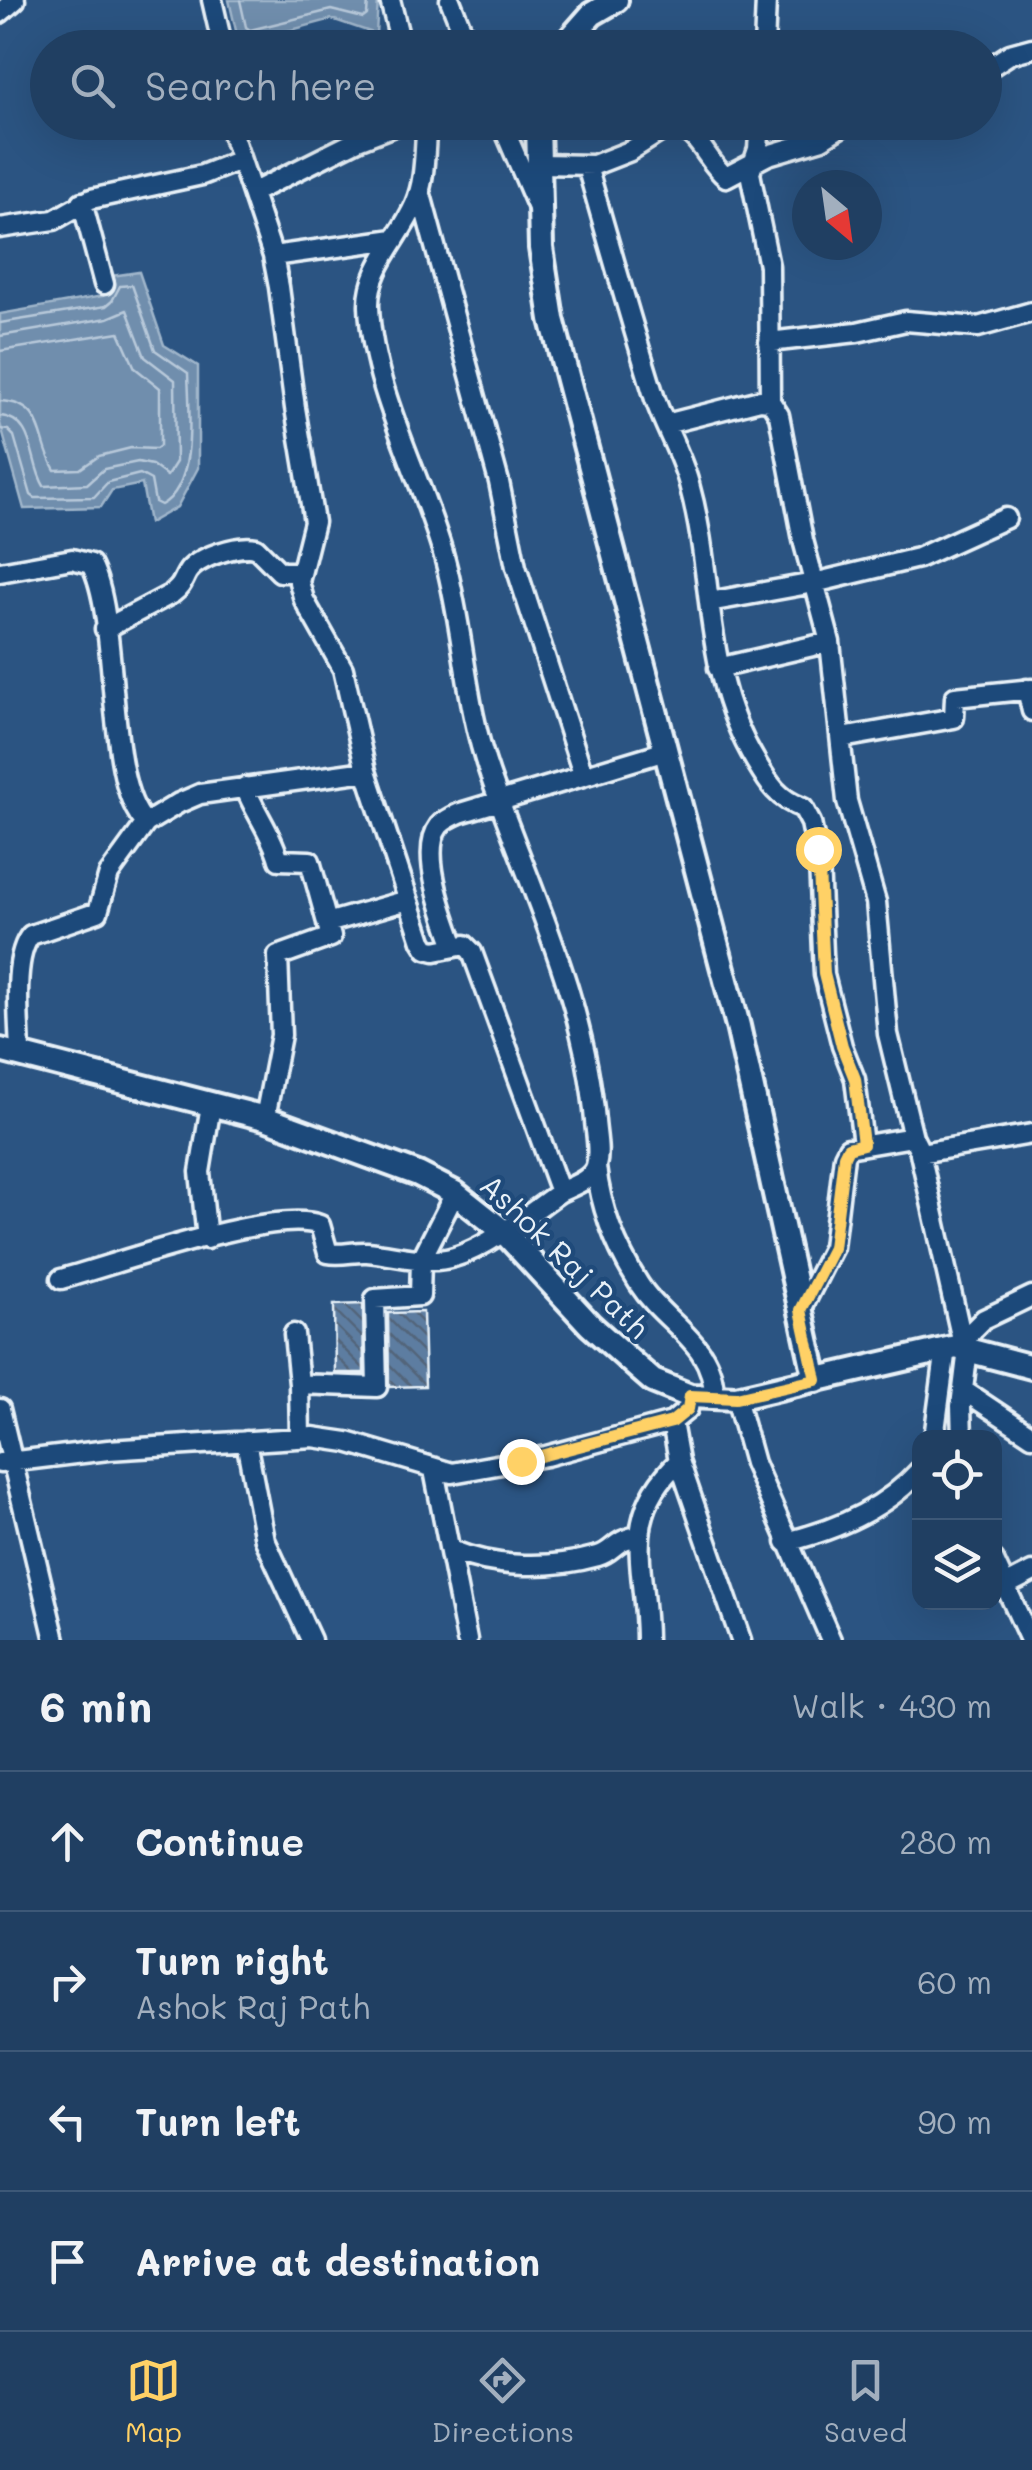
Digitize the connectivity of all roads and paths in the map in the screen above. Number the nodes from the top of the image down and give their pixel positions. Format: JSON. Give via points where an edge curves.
{"nodes":[{"id":1,"x":15,"y":0,"type":"edge"},
{"id":2,"x":212,"y":0,"type":"edge"},
{"id":3,"x":390,"y":0,"type":"edge"},
{"id":4,"x":450,"y":0,"type":"edge"},
{"id":5,"x":616,"y":0,"type":"edge"},
{"id":6,"x":766,"y":0,"type":"edge"},
{"id":7,"x":0,"y":13,"type":"edge"},
{"id":8,"x":219,"y":30,"type":"edge"},
{"id":9,"x":398,"y":30,"type":"edge"},
{"id":10,"x":462,"y":30,"type":"edge"},
{"id":11,"x":578,"y":30,"type":"edge"},
{"id":12,"x":765,"y":30,"type":"edge"},
{"id":13,"x":1032,"y":48,"type":"edge"},
{"id":14,"x":1002,"y":59,"type":"edge"},
{"id":15,"x":234,"y":140,"type":"edge"},
{"id":16,"x":360,"y":140,"type":"edge"},
{"id":17,"x":424,"y":140,"type":"edge"},
{"id":18,"x":509,"y":140,"type":"edge"},
{"id":19,"x":538,"y":140,"type":"edge"},
{"id":20,"x":647,"y":140,"type":"edge"},
{"id":21,"x":694,"y":140,"type":"edge"},
{"id":22,"x":757,"y":140,"type":"edge"},
{"id":23,"x":816,"y":140,"type":"edge"},
{"id":24,"x":240,"y":160,"type":"junction"},
{"id":25,"x":753,"y":162,"type":"junction"},
{"id":26,"x":539,"y":164,"type":"junction"},
{"id":27,"x":586,"y":166,"type":"junction"},
{"id":28,"x":420,"y":190,"type":"junction"},
{"id":29,"x":252,"y":193,"type":"junction"},
{"id":30,"x":82,"y":202,"type":"junction"},
{"id":31,"x":540,"y":213,"type":"junction"},
{"id":32,"x":0,"y":228,"type":"edge"},
{"id":33,"x":394,"y":239,"type":"junction"},
{"id":34,"x":273,"y":256,"type":"junction"},
{"id":35,"x":104,"y":284,"type":"dead end"},
{"id":36,"x":1032,"y":312,"type":"edge"},
{"id":37,"x":770,"y":342,"type":"junction"},
{"id":38,"x":770,"y":401,"type":"junction"},
{"id":39,"x":666,"y":424,"type":"junction"},
{"id":40,"x":1006,"y":518,"type":"dead end"},
{"id":41,"x":0,"y":572,"type":"edge"},
{"id":42,"x":300,"y":572,"type":"junction"},
{"id":43,"x":814,"y":583,"type":"junction"},
{"id":44,"x":709,"y":602,"type":"junction"},
{"id":45,"x":106,"y":629,"type":"junction"},
{"id":46,"x":830,"y":642,"type":"junction"},
{"id":47,"x":718,"y":668,"type":"junction"},
{"id":48,"x":1030,"y":689,"type":"edge"},
{"id":49,"x":1032,"y":711,"type":"edge"},
{"id":50,"x":842,"y":738,"type":"junction"},
{"id":51,"x":666,"y":750,"type":"junction"},
{"id":52,"x":366,"y":771,"type":"junction"},
{"id":53,"x":583,"y":774,"type":"junction"},
{"id":54,"x":245,"y":787,"type":"junction"},
{"id":55,"x":500,"y":801,"type":"junction"},
{"id":56,"x":146,"y":823,"type":"junction"},
{"id":57,"x":408,"y":900,"type":"junction"},
{"id":58,"x":327,"y":923,"type":"junction"},
{"id":59,"x":455,"y":946,"type":"junction"},
{"id":60,"x":10,"y":1053,"type":"edge"},
{"id":61,"x":211,"y":1105,"type":"junction"},
{"id":62,"x":265,"y":1118,"type":"junction"},
{"id":63,"x":1032,"y":1134,"type":"edge"},
{"id":64,"x":863,"y":1144,"type":"junction"},
{"id":65,"x":917,"y":1145,"type":"junction"},
{"id":66,"x":596,"y":1167,"type":"junction"},
{"id":67,"x":560,"y":1192,"type":"junction"},
{"id":68,"x":455,"y":1193,"type":"junction"},
{"id":69,"x":503,"y":1232,"type":"junction"},
{"id":70,"x":207,"y":1238,"type":"junction"},
{"id":71,"x":421,"y":1260,"type":"junction"},
{"id":72,"x":61,"y":1279,"type":"dead end"},
{"id":73,"x":1032,"y":1296,"type":"edge"},
{"id":74,"x":801,"y":1310,"type":"junction"},
{"id":75,"x":294,"y":1334,"type":"dead end"},
{"id":76,"x":958,"y":1346,"type":"junction"},
{"id":77,"x":1032,"y":1367,"type":"edge"},
{"id":78,"x":816,"y":1380,"type":"junction"},
{"id":79,"x":299,"y":1384,"type":"junction"},
{"id":80,"x":963,"y":1390,"type":"junction"},
{"id":81,"x":713,"y":1398,"type":"junction"},
{"id":82,"x":0,"y":1409,"type":"edge"},
{"id":83,"x":672,"y":1422,"type":"junction"},
{"id":84,"x":936,"y":1430,"type":"edge"},
{"id":85,"x":962,"y":1430,"type":"edge"},
{"id":86,"x":1032,"y":1436,"type":"edge"},
{"id":87,"x":300,"y":1437,"type":"junction"},
{"id":88,"x":246,"y":1441,"type":"junction"},
{"id":89,"x":678,"y":1461,"type":"junction"},
{"id":90,"x":7,"y":1462,"type":"edge"},
{"id":91,"x":434,"y":1470,"type":"junction"},
{"id":92,"x":912,"y":1477,"type":"edge"},
{"id":93,"x":640,"y":1536,"type":"junction"},
{"id":94,"x":786,"y":1542,"type":"junction"},
{"id":95,"x":451,"y":1550,"type":"junction"},
{"id":96,"x":1032,"y":1572,"type":"edge"},
{"id":97,"x":1002,"y":1576,"type":"edge"},
{"id":98,"x":1007,"y":1585,"type":"junction"},
{"id":99,"x":55,"y":1640,"type":"edge"},
{"id":100,"x":311,"y":1640,"type":"edge"},
{"id":101,"x":467,"y":1640,"type":"edge"},
{"id":102,"x":644,"y":1640,"type":"edge"},
{"id":103,"x":741,"y":1640,"type":"edge"},
{"id":104,"x":832,"y":1640,"type":"edge"},
{"id":105,"x":1030,"y":1640,"type":"edge"}],
"edges":[{"from":1,"to":7,"type":"street"},
{"from":2,"to":8,"type":"street"},
{"from":3,"to":9,"type":"street"},
{"from":4,"to":10,"type":"street"},
{"from":5,"to":11,"type":"main road"},
{"from":6,"to":12,"type":"street"},
{"from":13,"to":14,"type":"street"},
{"from":15,"to":24,"type":"street"},
{"from":16,"to":29,"type":"street"},
{"from":17,"to":28,"type":"street"},
{"from":18,"to":31,"type":"street"},
{"from":19,"to":26,"type":"main road"},
{"from":20,"to":27,"type":"street"},
{"from":21,"to":25,"type":"street","via":[[726,177]]},
{"from":22,"to":25,"type":"street"},
{"from":23,"to":25,"type":"street"},
{"from":24,"to":29,"type":"street"},
{"from":24,"to":30,"type":"street"},
{"from":25,"to":37,"type":"street","via":[[751,186],[768,256]]},
{"from":26,"to":27,"type":"street"},
{"from":26,"to":31,"type":"main road"},
{"from":27,"to":39,"type":"street"},
{"from":28,"to":33,"type":"street"},
{"from":28,"to":53,"type":"street","via":[[512,550]]},
{"from":29,"to":34,"type":"street"},
{"from":30,"to":32,"type":"street","via":[[54,220]]},
{"from":30,"to":35,"type":"street"},
{"from":31,"to":51,"type":"main road","via":[[552,319]]},
{"from":33,"to":34,"type":"street"},
{"from":33,"to":55,"type":"street","via":[[370,286],[372,328],[398,430],[446,566],[472,706]]},
{"from":34,"to":42,"type":"street","via":[[314,522]]},
{"from":36,"to":37,"type":"street","via":[[978,327],[906,321]]},
{"from":37,"to":38,"type":"street"},
{"from":38,"to":39,"type":"street"},
{"from":38,"to":43,"type":"street","via":[[779,415]]},
{"from":39,"to":44,"type":"street","via":[[692,497]]},
{"from":40,"to":43,"type":"street","via":[[918,558]]},
{"from":41,"to":45,"type":"street","via":[[72,559],[92,564]]},
{"from":42,"to":45,"type":"street","via":[[280,572],[256,548],[238,546],[191,568],[173,593]]},
{"from":42,"to":52,"type":"street","via":[[304,600],[343,669]]},
{"from":43,"to":44,"type":"street"},
{"from":43,"to":46,"type":"street"},
{"from":44,"to":47,"type":"street"},
{"from":45,"to":56,"type":"street","via":[[124,768]]},
{"from":46,"to":47,"type":"street"},
{"from":46,"to":50,"type":"street"},
{"from":47,"to":64,"type":"street","via":[[760,768],[780,797],[803,808],[811,823],[820,862],[824,974],[855,1079]]},
{"from":48,"to":49,"type":"street"},
{"from":48,"to":50,"type":"street","via":[[955,697],[954,718]]},
{"from":50,"to":65,"type":"street","via":[[847,801],[876,902],[888,1034]]},
{"from":51,"to":53,"type":"street"},
{"from":51,"to":74,"type":"main road","via":[[738,1026]]},
{"from":52,"to":54,"type":"street"},
{"from":52,"to":57,"type":"street"},
{"from":53,"to":55,"type":"street"},
{"from":54,"to":56,"type":"street","via":[[191,797]]},
{"from":54,"to":58,"type":"street","via":[[279,860],[310,862]]},
{"from":55,"to":59,"type":"street","via":[[449,818],[436,830],[434,872]]},
{"from":55,"to":66,"type":"street","via":[[574,1003],[593,1104]]},
{"from":56,"to":60,"type":"street","via":[[110,874],[98,912],[24,942]]},
{"from":57,"to":58,"type":"street"},
{"from":57,"to":59,"type":"street","via":[[427,949]]},
{"from":58,"to":62,"type":"street","via":[[331,937],[278,956],[281,1035]]},
{"from":59,"to":67,"type":"street","via":[[472,952]]},
{"from":60,"to":61,"type":"main road","name":"Ashok Raj Path"},
{"from":61,"to":62,"type":"main road","name":"Ashok Raj Path"},
{"from":61,"to":70,"type":"street","via":[[200,1172]]},
{"from":62,"to":68,"type":"main road","name":"Ashok Raj Path"},
{"from":63,"to":65,"type":"street"},
{"from":64,"to":65,"type":"street"},
{"from":64,"to":74,"type":"street","via":[[844,1156],[833,1248]]},
{"from":65,"to":76,"type":"street"},
{"from":66,"to":67,"type":"street"},
{"from":66,"to":81,"type":"street","via":[[600,1201],[618,1246],[649,1298],[703,1355]]},
{"from":67,"to":69,"type":"street"},
{"from":68,"to":69,"type":"main road","name":"Ashok Raj Path"},
{"from":68,"to":71,"type":"street"},
{"from":69,"to":71,"type":"street","via":[[451,1258]]},
{"from":69,"to":81,"type":"main road","name":"Ashok Raj Path","via":[[653,1381]]},
{"from":70,"to":71,"type":"street","via":[[312,1222],[334,1255]]},
{"from":70,"to":72,"type":"street"},
{"from":71,"to":79,"type":"street","via":[[420,1296],[376,1300],[377,1387]]},
{"from":73,"to":76,"type":"street","via":[[984,1320]]},
{"from":74,"to":78,"type":"main road"},
{"from":75,"to":79,"type":"street"},
{"from":76,"to":77,"type":"main road"},
{"from":76,"to":78,"type":"main road"},
{"from":76,"to":80,"type":"street"},
{"from":76,"to":84,"type":"street"},
{"from":78,"to":81,"type":"main road"},
{"from":79,"to":87,"type":"street"},
{"from":80,"to":85,"type":"street"},
{"from":80,"to":86,"type":"street"},
{"from":81,"to":83,"type":"street"},
{"from":81,"to":94,"type":"street","via":[[750,1452]]},
{"from":82,"to":90,"type":"street"},
{"from":83,"to":89,"type":"street"},
{"from":83,"to":91,"type":"street","via":[[534,1458],[452,1473]]},
{"from":87,"to":88,"type":"street"},
{"from":87,"to":91,"type":"street","via":[[347,1442]]},
{"from":88,"to":90,"type":"street"},
{"from":88,"to":100,"type":"street","via":[[265,1540]]},
{"from":89,"to":93,"type":"street","via":[[650,1493]]},
{"from":89,"to":103,"type":"street"},
{"from":90,"to":99,"type":"street"},
{"from":91,"to":95,"type":"street"},
{"from":92,"to":94,"type":"street","via":[[877,1506]]},
{"from":93,"to":95,"type":"street","via":[[618,1541],[600,1556],[543,1565],[488,1562]]},
{"from":93,"to":102,"type":"street"},
{"from":94,"to":104,"type":"street"},
{"from":95,"to":101,"type":"street"},
{"from":96,"to":98,"type":"street"},
{"from":97,"to":98,"type":"street"},
{"from":98,"to":105,"type":"street"}]}
